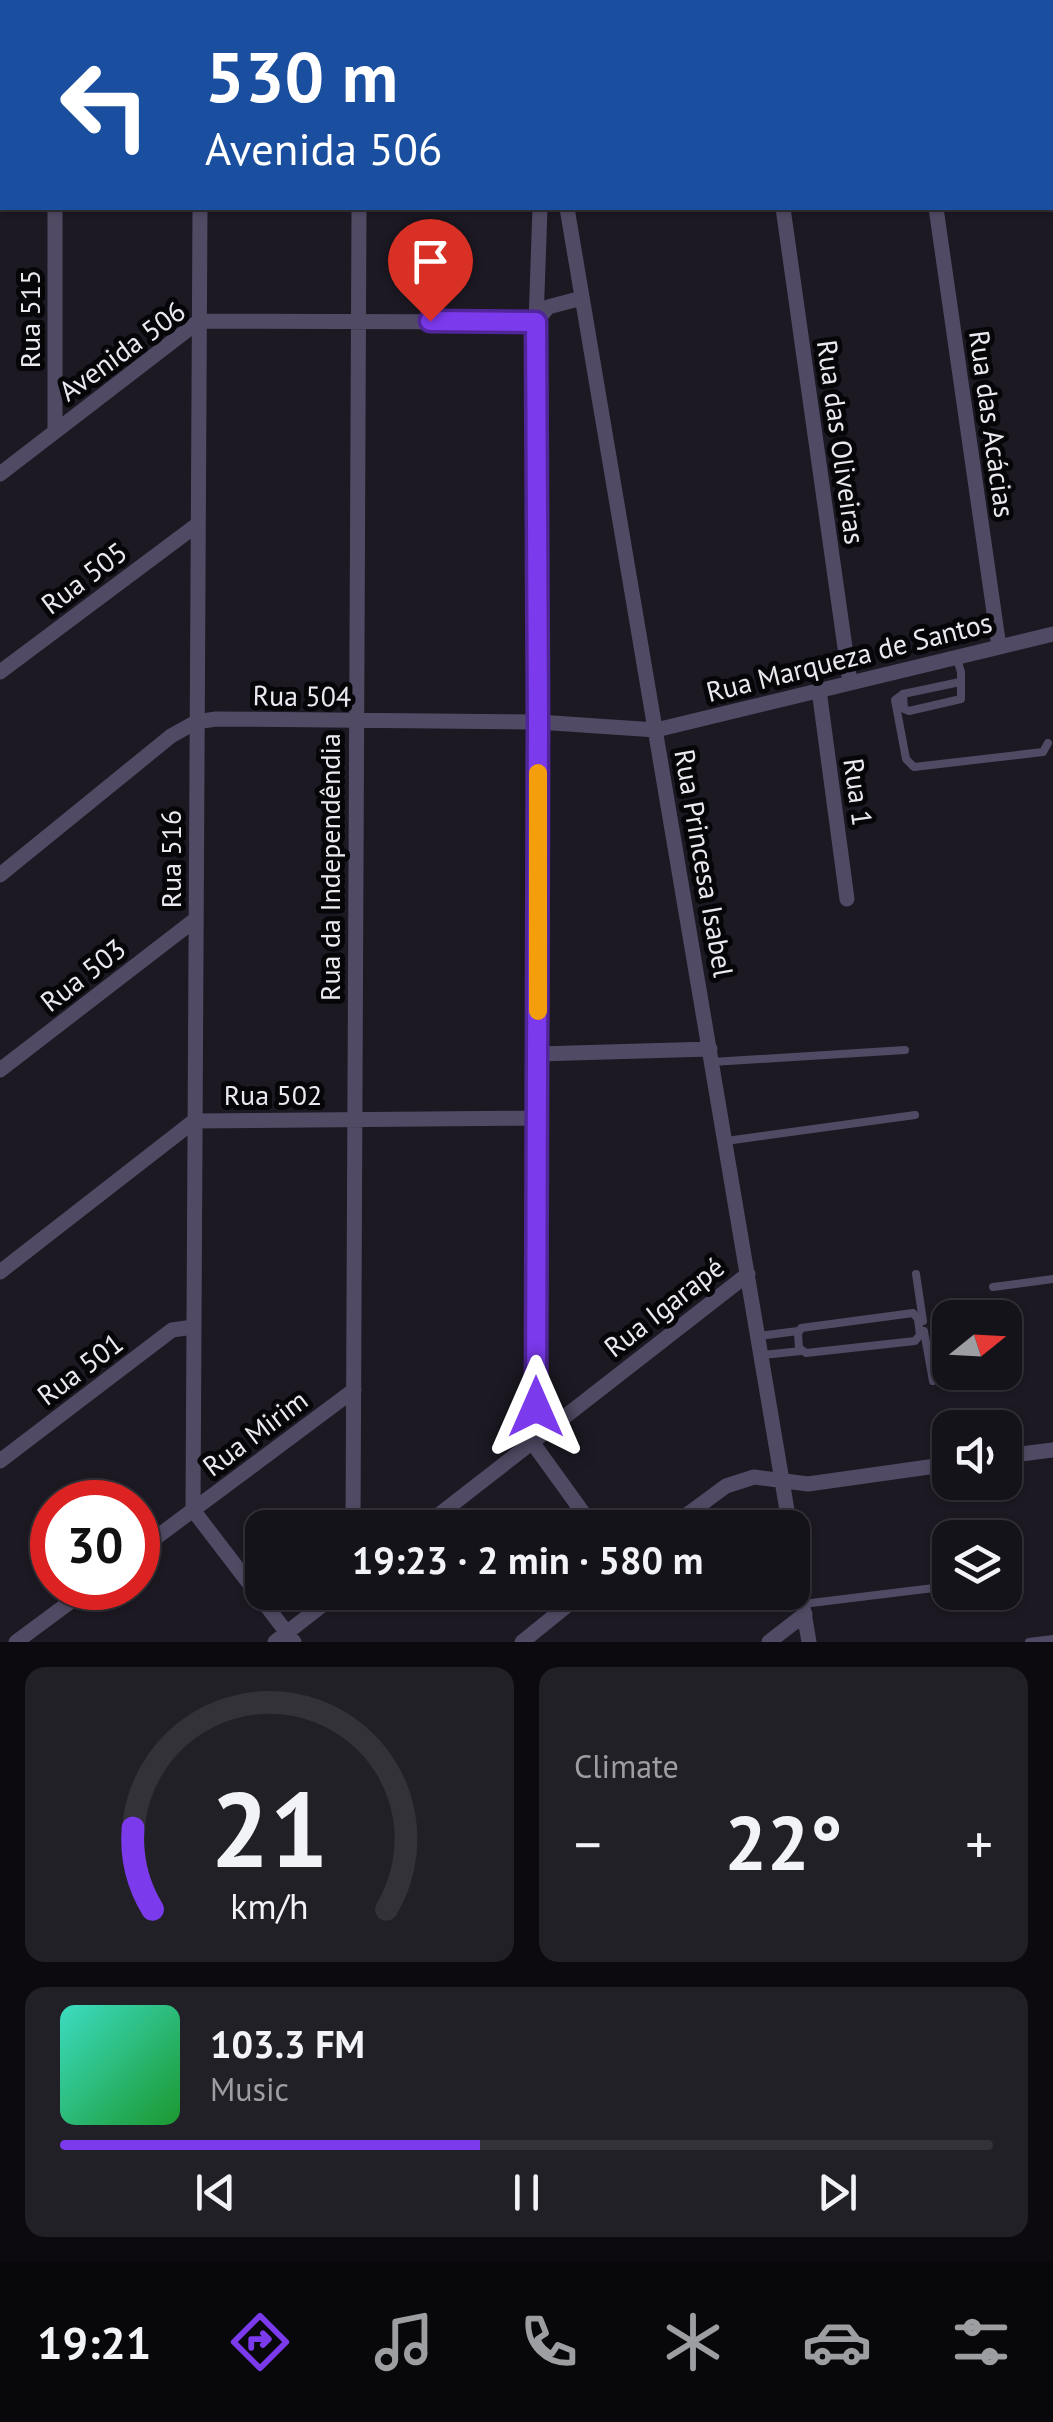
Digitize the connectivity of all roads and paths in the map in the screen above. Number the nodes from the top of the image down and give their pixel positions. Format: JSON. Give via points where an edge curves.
{"nodes":[{"id":1,"x":55,"y":210,"type":"edge"},
{"id":2,"x":200,"y":210,"type":"edge"},
{"id":3,"x":360,"y":210,"type":"edge"},
{"id":4,"x":540,"y":210,"type":"edge"},
{"id":5,"x":566,"y":210,"type":"edge"},
{"id":6,"x":782,"y":210,"type":"edge"},
{"id":7,"x":936,"y":210,"type":"edge"},
{"id":8,"x":582,"y":298,"type":"junction"},
{"id":9,"x":199,"y":321,"type":"junction"},
{"id":10,"x":358,"y":321,"type":"junction"},
{"id":11,"x":536,"y":322,"type":"junction"},
{"id":12,"x":55,"y":431,"type":"junction"},
{"id":13,"x":0,"y":474,"type":"edge"},
{"id":14,"x":198,"y":524,"type":"junction"},
{"id":15,"x":1052,"y":637,"type":"edge"},
{"id":16,"x":998,"y":647,"type":"junction"},
{"id":17,"x":956,"y":656,"type":"junction"},
{"id":18,"x":0,"y":672,"type":"edge"},
{"id":19,"x":960,"y":682,"type":"junction"},
{"id":20,"x":850,"y":683,"type":"junction"},
{"id":21,"x":819,"y":690,"type":"junction"},
{"id":22,"x":903,"y":694,"type":"junction"},
{"id":23,"x":909,"y":711,"type":"junction"},
{"id":24,"x":899,"y":719,"type":"junction"},
{"id":25,"x":196,"y":722,"type":"junction"},
{"id":26,"x":356,"y":722,"type":"junction"},
{"id":27,"x":538,"y":722,"type":"junction"},
{"id":28,"x":656,"y":730,"type":"junction"},
{"id":29,"x":1048,"y":743,"type":"dead end"},
{"id":30,"x":0,"y":874,"type":"edge"},
{"id":31,"x":848,"y":900,"type":"dead end"},
{"id":32,"x":196,"y":919,"type":"junction"},
{"id":33,"x":905,"y":1050,"type":"dead end"},
{"id":34,"x":538,"y":1054,"type":"junction"},
{"id":35,"x":711,"y":1056,"type":"junction"},
{"id":36,"x":0,"y":1070,"type":"edge"},
{"id":37,"x":915,"y":1115,"type":"dead end"},
{"id":38,"x":538,"y":1118,"type":"junction"},
{"id":39,"x":355,"y":1120,"type":"junction"},
{"id":40,"x":194,"y":1121,"type":"junction"},
{"id":41,"x":726,"y":1141,"type":"junction"},
{"id":42,"x":0,"y":1272,"type":"edge"},
{"id":43,"x":748,"y":1274,"type":"junction"},
{"id":44,"x":916,"y":1274,"type":"dead end"},
{"id":45,"x":1053,"y":1279,"type":"edge"},
{"id":46,"x":993,"y":1286,"type":"dead end"},
{"id":47,"x":921,"y":1326,"type":"junction"},
{"id":48,"x":193,"y":1327,"type":"junction"},
{"id":49,"x":798,"y":1332,"type":"junction"},
{"id":50,"x":759,"y":1336,"type":"junction"},
{"id":51,"x":801,"y":1351,"type":"junction"},
{"id":52,"x":763,"y":1355,"type":"junction"},
{"id":53,"x":932,"y":1376,"type":"edge"},
{"id":54,"x":354,"y":1390,"type":"junction"},
{"id":55,"x":532,"y":1442,"type":"junction"},
{"id":56,"x":1053,"y":1450,"type":"edge"},
{"id":57,"x":1022,"y":1454,"type":"edge"},
{"id":58,"x":0,"y":1461,"type":"edge"},
{"id":59,"x":932,"y":1467,"type":"edge"},
{"id":60,"x":782,"y":1480,"type":"junction"},
{"id":61,"x":193,"y":1510,"type":"junction"},
{"id":62,"x":353,"y":1510,"type":"edge"},
{"id":63,"x":445,"y":1510,"type":"edge"},
{"id":64,"x":581,"y":1510,"type":"edge"},
{"id":65,"x":693,"y":1510,"type":"edge"},
{"id":66,"x":787,"y":1510,"type":"edge"},
{"id":67,"x":160,"y":1535,"type":"edge"},
{"id":68,"x":932,"y":1589,"type":"edge"},
{"id":69,"x":810,"y":1608,"type":"edge"},
{"id":70,"x":59,"y":1610,"type":"edge"},
{"id":71,"x":318,"y":1610,"type":"edge"},
{"id":72,"x":562,"y":1610,"type":"edge"},
{"id":73,"x":803,"y":1610,"type":"edge"},
{"id":74,"x":804,"y":1610,"type":"edge"},
{"id":75,"x":1053,"y":1638,"type":"edge"},
{"id":76,"x":285,"y":1639,"type":"edge"},
{"id":77,"x":16,"y":1642,"type":"edge"},
{"id":78,"x":522,"y":1642,"type":"edge"},
{"id":79,"x":770,"y":1642,"type":"edge"},
{"id":80,"x":809,"y":1642,"type":"edge"},
{"id":81,"x":1029,"y":1642,"type":"edge"}],
"edges":[{"from":1,"to":12,"type":"street","name":"Rua 515"},
{"from":2,"to":9,"type":"street","name":"Rua 516"},
{"from":3,"to":10,"type":"street","name":"Rua da Independêndia"},
{"from":4,"to":11,"type":"street"},
{"from":5,"to":8,"type":"street","name":"Rua Princesa Isabel"},
{"from":6,"to":20,"type":"street","name":"Rua das Oliveiras"},
{"from":7,"to":16,"type":"street","name":"Rua das Acácias"},
{"from":8,"to":11,"type":"street","name":"Avenida 506","via":[[548,307]]},
{"from":8,"to":28,"type":"street","name":"Rua Princesa Isabel"},
{"from":9,"to":10,"type":"street","name":"Avenida 506"},
{"from":9,"to":12,"type":"street","name":"Avenida 506"},
{"from":9,"to":14,"type":"street","name":"Rua 516"},
{"from":10,"to":11,"type":"street","name":"Avenida 506"},
{"from":10,"to":26,"type":"street","name":"Rua da Independêndia"},
{"from":11,"to":27,"type":"street"},
{"from":12,"to":13,"type":"street","name":"Avenida 506"},
{"from":14,"to":18,"type":"street","name":"Rua 505"},
{"from":14,"to":25,"type":"street","name":"Rua 516"},
{"from":15,"to":16,"type":"street","name":"Rua Marqueza de Santos"},
{"from":16,"to":17,"type":"street","name":"Rua Marqueza de Santos"},
{"from":17,"to":19,"type":"lane"},
{"from":17,"to":20,"type":"street","name":"Rua Marqueza de Santos"},
{"from":19,"to":22,"type":"lane"},
{"from":19,"to":23,"type":"lane","via":[[961,699]]},
{"from":20,"to":21,"type":"street","name":"Rua Marqueza de Santos"},
{"from":21,"to":28,"type":"street","name":"Rua Marqueza de Santos"},
{"from":21,"to":31,"type":"street","name":"Rua 1"},
{"from":22,"to":23,"type":"lane"},
{"from":22,"to":24,"type":"lane","via":[[895,700]]},
{"from":23,"to":24,"type":"lane"},
{"from":24,"to":29,"type":"lane","via":[[906,760],[914,767],[1042,752]]},
{"from":25,"to":26,"type":"street","name":"Rua 504"},
{"from":25,"to":30,"type":"street","name":"Rua 504"},
{"from":25,"to":32,"type":"street","name":"Rua 516"},
{"from":26,"to":27,"type":"street","name":"Rua 504"},
{"from":26,"to":39,"type":"street","name":"Rua da Independêndia"},
{"from":27,"to":28,"type":"street","name":"Rua 504"},
{"from":27,"to":34,"type":"street"},
{"from":28,"to":35,"type":"street","name":"Rua Princesa Isabel"},
{"from":32,"to":36,"type":"street","name":"Rua 503"},
{"from":32,"to":40,"type":"street","name":"Rua 516"},
{"from":33,"to":35,"type":"lane"},
{"from":34,"to":35,"type":"street"},
{"from":34,"to":38,"type":"street"},
{"from":35,"to":41,"type":"street","name":"Rua Princesa Isabel"},
{"from":37,"to":41,"type":"lane"},
{"from":38,"to":39,"type":"street","name":"Rua 502"},
{"from":38,"to":55,"type":"street"},
{"from":39,"to":40,"type":"street","name":"Rua 502"},
{"from":39,"to":54,"type":"street","name":"Rua da Independêndia"},
{"from":40,"to":42,"type":"street","name":"Rua 502"},
{"from":40,"to":48,"type":"street","name":"Rua 516"},
{"from":41,"to":43,"type":"street","name":"Rua Princesa Isabel"},
{"from":43,"to":50,"type":"street","name":"Rua Princesa Isabel"},
{"from":43,"to":55,"type":"street","name":"Rua Igarapé"},
{"from":44,"to":47,"type":"lane"},
{"from":45,"to":46,"type":"lane"},
{"from":47,"to":49,"type":"lane","via":[[910,1313]]},
{"from":47,"to":51,"type":"lane","via":[[916,1342]]},
{"from":47,"to":53,"type":"lane"},
{"from":48,"to":58,"type":"street","name":"Rua 501","via":[[172,1330]]},
{"from":48,"to":61,"type":"street","name":"Rua 516"},
{"from":49,"to":50,"type":"lane"},
{"from":49,"to":51,"type":"lane"},
{"from":50,"to":52,"type":"street","name":"Rua Princesa Isabel"},
{"from":51,"to":52,"type":"lane"},
{"from":52,"to":60,"type":"street","name":"Rua Princesa Isabel"},
{"from":54,"to":61,"type":"street","name":"Rua Mirim"},
{"from":54,"to":62,"type":"street","name":"Rua da Independêndia"},
{"from":55,"to":63,"type":"street","name":"Rua Igarapé"},
{"from":55,"to":64,"type":"street"},
{"from":56,"to":57,"type":"street"},
{"from":59,"to":60,"type":"street","via":[[808,1484]]},
{"from":60,"to":65,"type":"street","via":[[741,1480]]},
{"from":60,"to":66,"type":"street","name":"Rua Princesa Isabel"},
{"from":61,"to":67,"type":"street","name":"Rua Mirim"},
{"from":61,"to":76,"type":"street"},
{"from":68,"to":69,"type":"lane"},
{"from":70,"to":77,"type":"street"},
{"from":71,"to":76,"type":"street"},
{"from":72,"to":78,"type":"street"},
{"from":73,"to":79,"type":"street"},
{"from":74,"to":80,"type":"street"},
{"from":75,"to":81,"type":"lane"}]}
